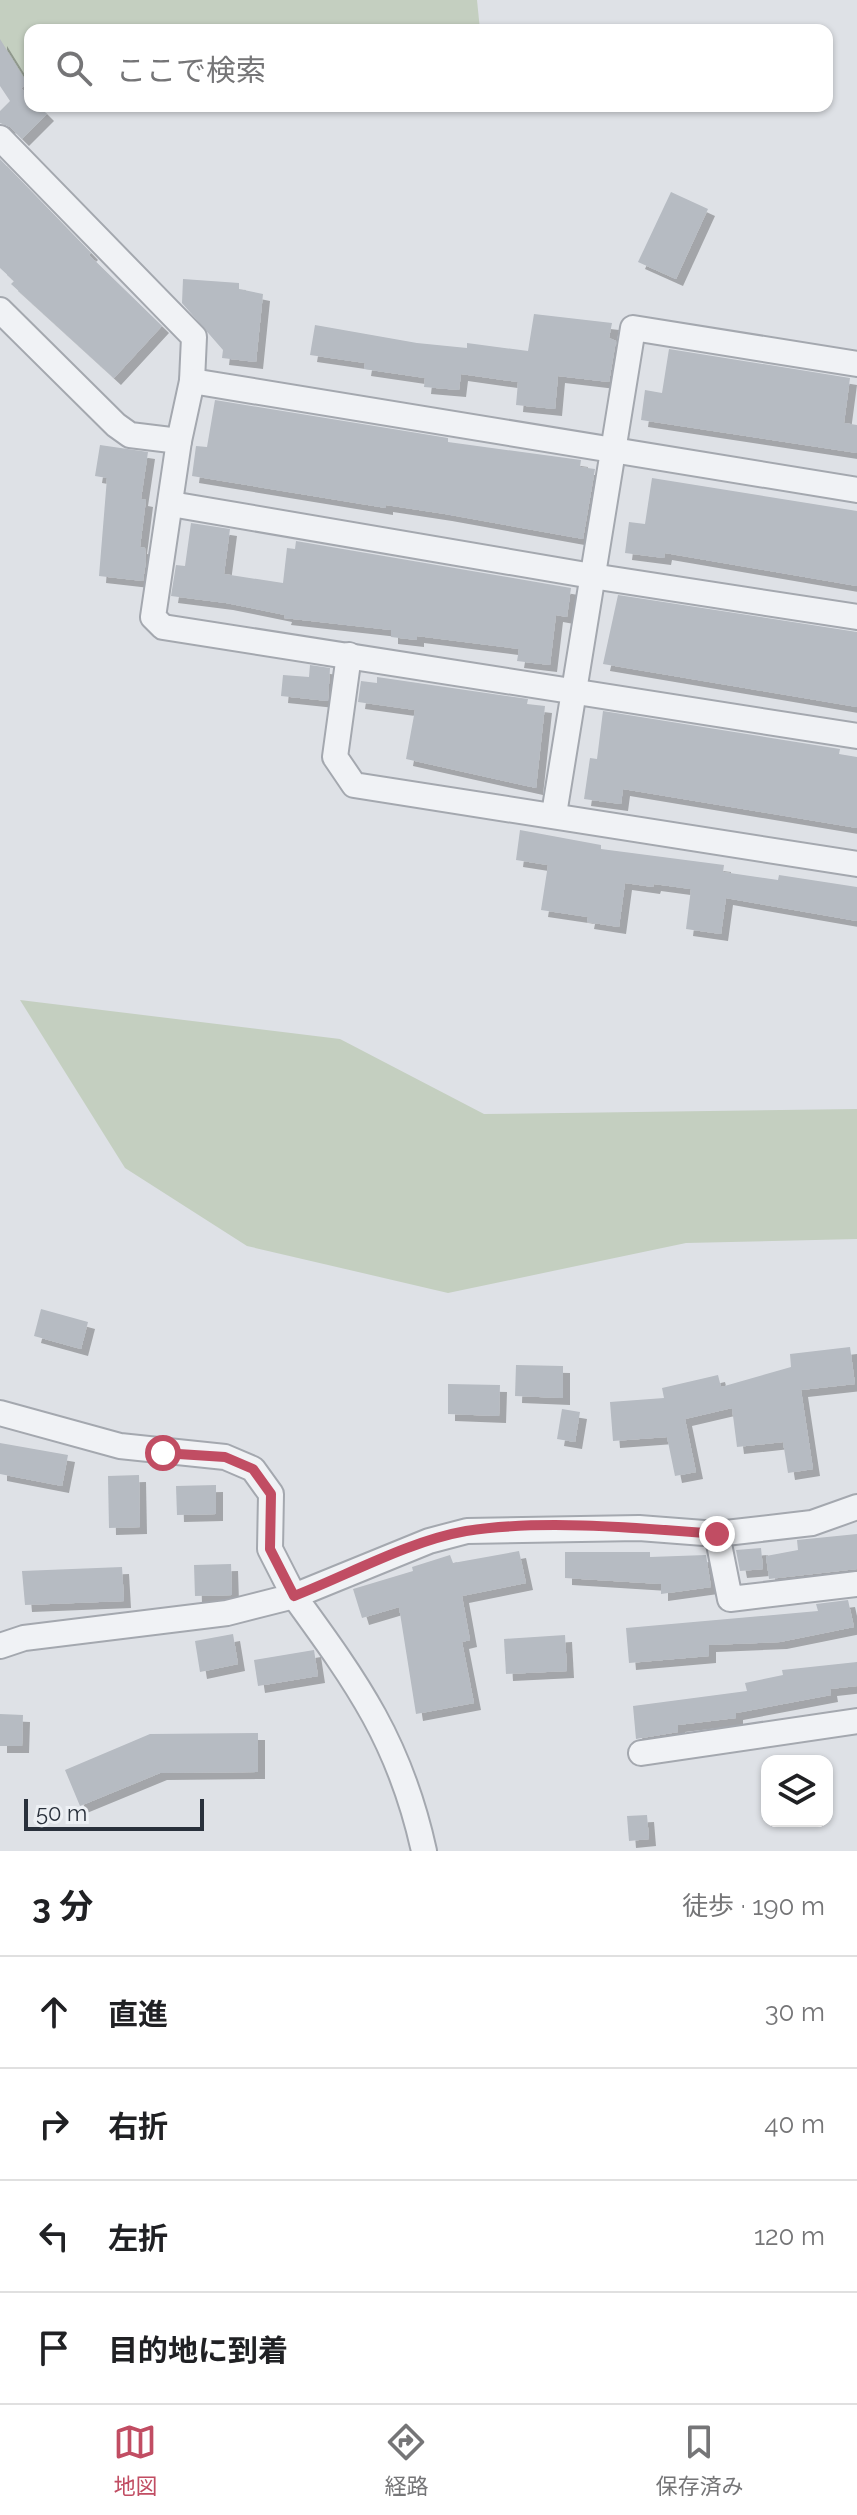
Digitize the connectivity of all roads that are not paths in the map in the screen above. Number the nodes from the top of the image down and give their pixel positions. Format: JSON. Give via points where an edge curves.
{"nodes":[{"id":1,"x":0,"y":138,"type":"edge"},
{"id":2,"x":0,"y":310,"type":"edge"},
{"id":3,"x":857,"y":364,"type":"edge"},
{"id":4,"x":192,"y":381,"type":"junction"},
{"id":5,"x":179,"y":441,"type":"junction"},
{"id":6,"x":614,"y":450,"type":"junction"},
{"id":7,"x":857,"y":490,"type":"edge"},
{"id":8,"x":171,"y":504,"type":"junction"},
{"id":9,"x":592,"y":576,"type":"junction"},
{"id":10,"x":857,"y":617,"type":"edge"},
{"id":11,"x":349,"y":655,"type":"junction"},
{"id":12,"x":572,"y":689,"type":"junction"},
{"id":13,"x":857,"y":736,"type":"edge"},
{"id":14,"x":554,"y":814,"type":"junction"},
{"id":15,"x":857,"y":864,"type":"edge"},
{"id":16,"x":0,"y":1413,"type":"edge"},
{"id":17,"x":857,"y":1507,"type":"edge"},
{"id":18,"x":717,"y":1534,"type":"junction"},
{"id":19,"x":857,"y":1584,"type":"edge"},
{"id":20,"x":294,"y":1596,"type":"junction"},
{"id":21,"x":0,"y":1646,"type":"edge"},
{"id":22,"x":857,"y":1721,"type":"edge"},
{"id":23,"x":641,"y":1753,"type":"dead end"},
{"id":24,"x":424,"y":1851,"type":"edge"}],
"edges":[{"from":1,"to":4,"type":"street","via":[[194,337]]},
{"from":2,"to":5,"type":"street","via":[[116,425],[130,435]]},
{"from":3,"to":6,"type":"street","via":[[633,328]]},
{"from":4,"to":5,"type":"street"},
{"from":4,"to":6,"type":"street"},
{"from":5,"to":8,"type":"street"},
{"from":6,"to":7,"type":"street"},
{"from":6,"to":9,"type":"street"},
{"from":8,"to":9,"type":"street"},
{"from":8,"to":11,"type":"street","via":[[153,617],[163,627]]},
{"from":9,"to":10,"type":"street"},
{"from":9,"to":12,"type":"street"},
{"from":11,"to":12,"type":"street"},
{"from":11,"to":14,"type":"street","via":[[335,757],[354,785]]},
{"from":12,"to":13,"type":"street"},
{"from":12,"to":14,"type":"street"},
{"from":14,"to":15,"type":"street"},
{"from":16,"to":20,"type":"street","via":[[120,1446],[225,1457],[253,1469],[271,1494],[270,1549]]},
{"from":17,"to":18,"type":"street","via":[[812,1523]]},
{"from":18,"to":19,"type":"street","via":[[730,1599]]},
{"from":18,"to":20,"type":"street","via":[[639,1528],[467,1531],[429,1541]]},
{"from":20,"to":21,"type":"street","via":[[227,1613],[24,1638]]},
{"from":20,"to":24,"type":"street","via":[[359,1686],[398,1761]]},
{"from":22,"to":23,"type":"street"}]}
